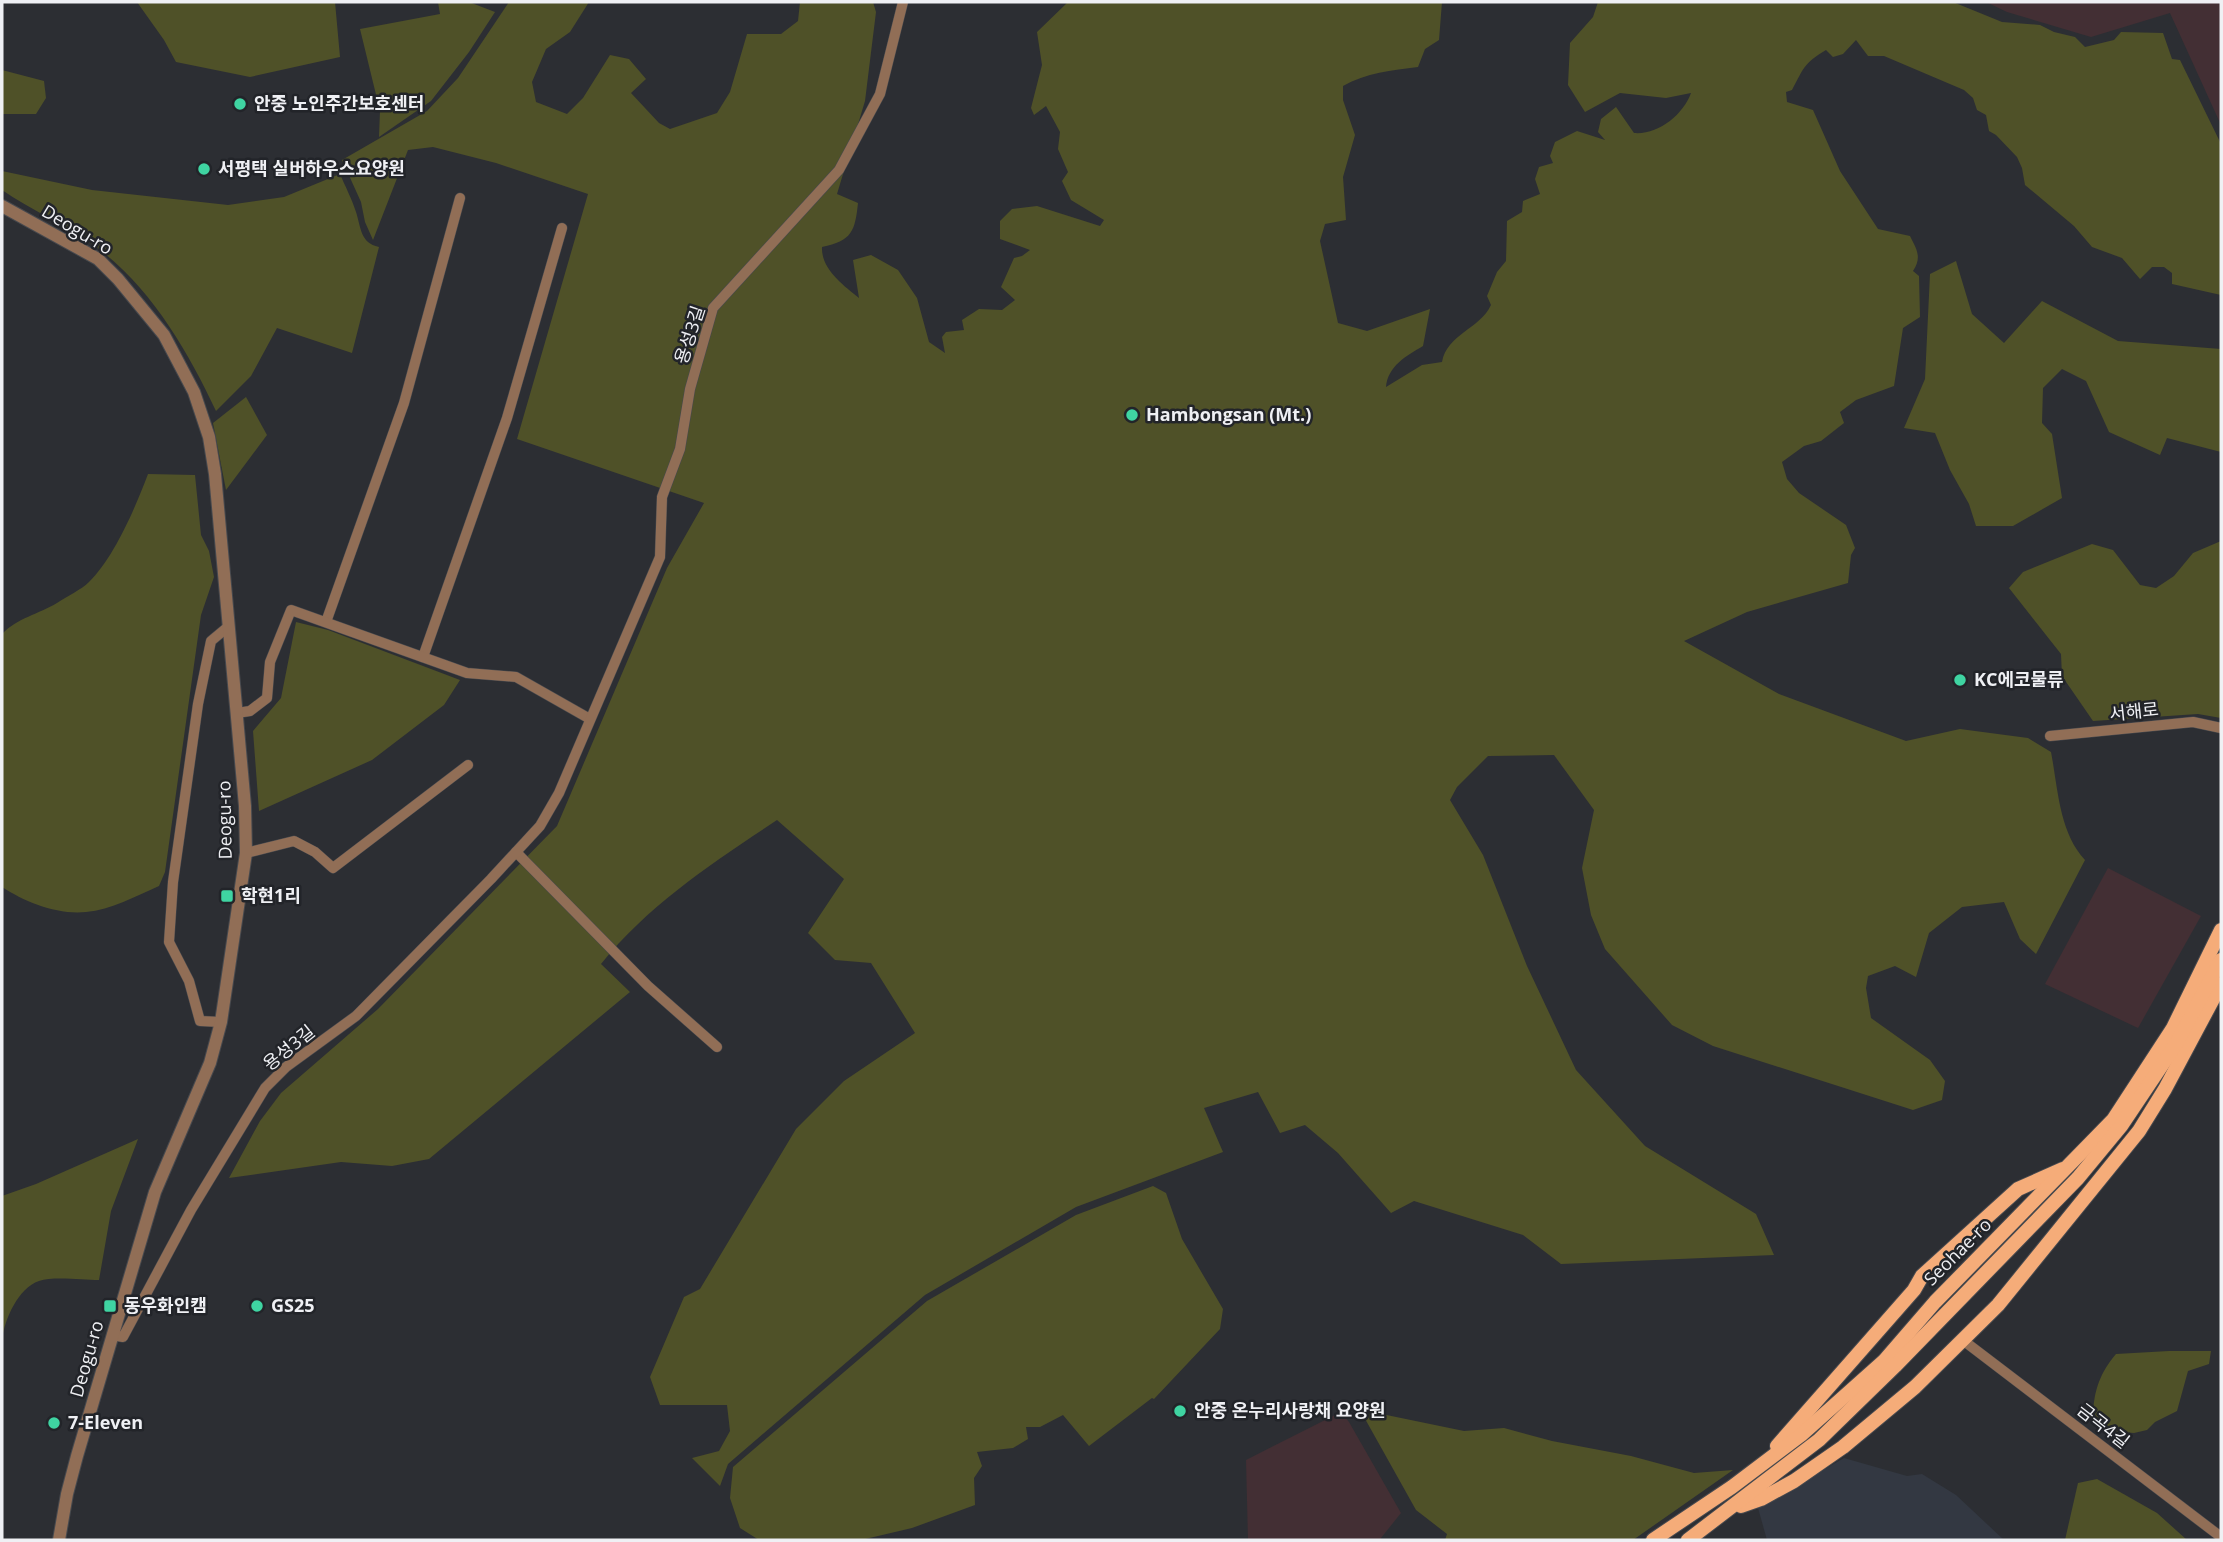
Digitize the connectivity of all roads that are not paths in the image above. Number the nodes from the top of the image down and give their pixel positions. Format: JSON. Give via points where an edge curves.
{"nodes":[{"id":1,"x":904,"y":2,"type":"edge"},
{"id":2,"x":460,"y":198,"type":"dead end"},
{"id":3,"x":2,"y":206,"type":"edge"},
{"id":4,"x":562,"y":228,"type":"dead end"},
{"id":5,"x":326,"y":622,"type":"junction"},
{"id":6,"x":229,"y":626,"type":"junction"},
{"id":7,"x":423,"y":657,"type":"junction"},
{"id":8,"x":237,"y":713,"type":"junction"},
{"id":9,"x":590,"y":719,"type":"junction"},
{"id":10,"x":2221,"y":728,"type":"edge"},
{"id":11,"x":2050,"y":736,"type":"dead end"},
{"id":12,"x":468,"y":765,"type":"dead end"},
{"id":13,"x":516,"y":852,"type":"junction"},
{"id":14,"x":246,"y":853,"type":"junction"},
{"id":15,"x":2221,"y":930,"type":"edge"},
{"id":16,"x":2221,"y":960,"type":"edge"},
{"id":17,"x":2221,"y":984,"type":"edge"},
{"id":18,"x":221,"y":1022,"type":"junction"},
{"id":19,"x":717,"y":1047,"type":"dead end"},
{"id":20,"x":2068,"y":1167,"type":"junction"},
{"id":21,"x":112,"y":1335,"type":"junction"},
{"id":22,"x":1964,"y":1341,"type":"junction"},
{"id":23,"x":1763,"y":1464,"type":"junction"},
{"id":24,"x":1724,"y":1513,"type":"junction"},
{"id":25,"x":2221,"y":1537,"type":"edge"},
{"id":26,"x":59,"y":1540,"type":"edge"},
{"id":27,"x":1653,"y":1540,"type":"edge"},
{"id":28,"x":1688,"y":1540,"type":"edge"}],
"edges":[{"from":1,"to":9,"type":"street","name":"용성3길","via":[[880,94],[839,170],[713,308],[690,389],[680,449],[662,498],[660,557]]},
{"from":2,"to":5,"type":"street","via":[[404,403]]},
{"from":3,"to":6,"type":"street","name":"Deogu-ro","via":[[97,259],[164,335],[194,392],[209,437]]},
{"from":4,"to":7,"type":"street","via":[[508,418]]},
{"from":5,"to":7,"type":"street"},
{"from":5,"to":8,"type":"street","via":[[291,610],[270,662],[267,698],[250,711]]},
{"from":6,"to":8,"type":"street","name":"Deogu-ro"},
{"from":6,"to":18,"type":"street","via":[[211,641],[198,704],[169,942],[189,981],[200,1021]]},
{"from":7,"to":9,"type":"street","via":[[467,673],[516,677]]},
{"from":8,"to":14,"type":"street","name":"Deogu-ro"},
{"from":9,"to":13,"type":"street","name":"용성3길","via":[[559,793],[540,826]]},
{"from":10,"to":11,"type":"street","name":"서해로","via":[[2193,722]]},
{"from":12,"to":14,"type":"street","via":[[333,868],[294,841]]},
{"from":13,"to":19,"type":"street","via":[[648,986]]},
{"from":13,"to":21,"type":"street","name":"용성3길","via":[[356,1016],[265,1088],[191,1210],[123,1337]]},
{"from":14,"to":18,"type":"street","name":"Deogu-ro"},
{"from":15,"to":20,"type":"main road","name":"Seohae-ro","via":[[2173,1028],[2113,1120]]},
{"from":16,"to":24,"type":"main road","name":"Seohae-ro","via":[[2176,1044],[2121,1126],[2078,1178],[1819,1440]]},
{"from":17,"to":22,"type":"main road","via":[[2139,1131]]},
{"from":18,"to":21,"type":"street","name":"Deogu-ro","via":[[210,1063],[155,1192]]},
{"from":20,"to":23,"type":"main road","name":"Seohae-ro","via":[[1935,1302],[1884,1361]]},
{"from":20,"to":23,"type":"main road","via":[[2018,1189],[1922,1276]]},
{"from":21,"to":26,"type":"street","name":"Deogu-ro","via":[[67,1494]]},
{"from":22,"to":24,"type":"main road","via":[[1843,1447],[1794,1481]]},
{"from":22,"to":25,"type":"street","name":"금곡4길"},
{"from":23,"to":27,"type":"main road","name":"Seohae-ro"},
{"from":24,"to":28,"type":"main road","name":"Seohae-ro"}]}
